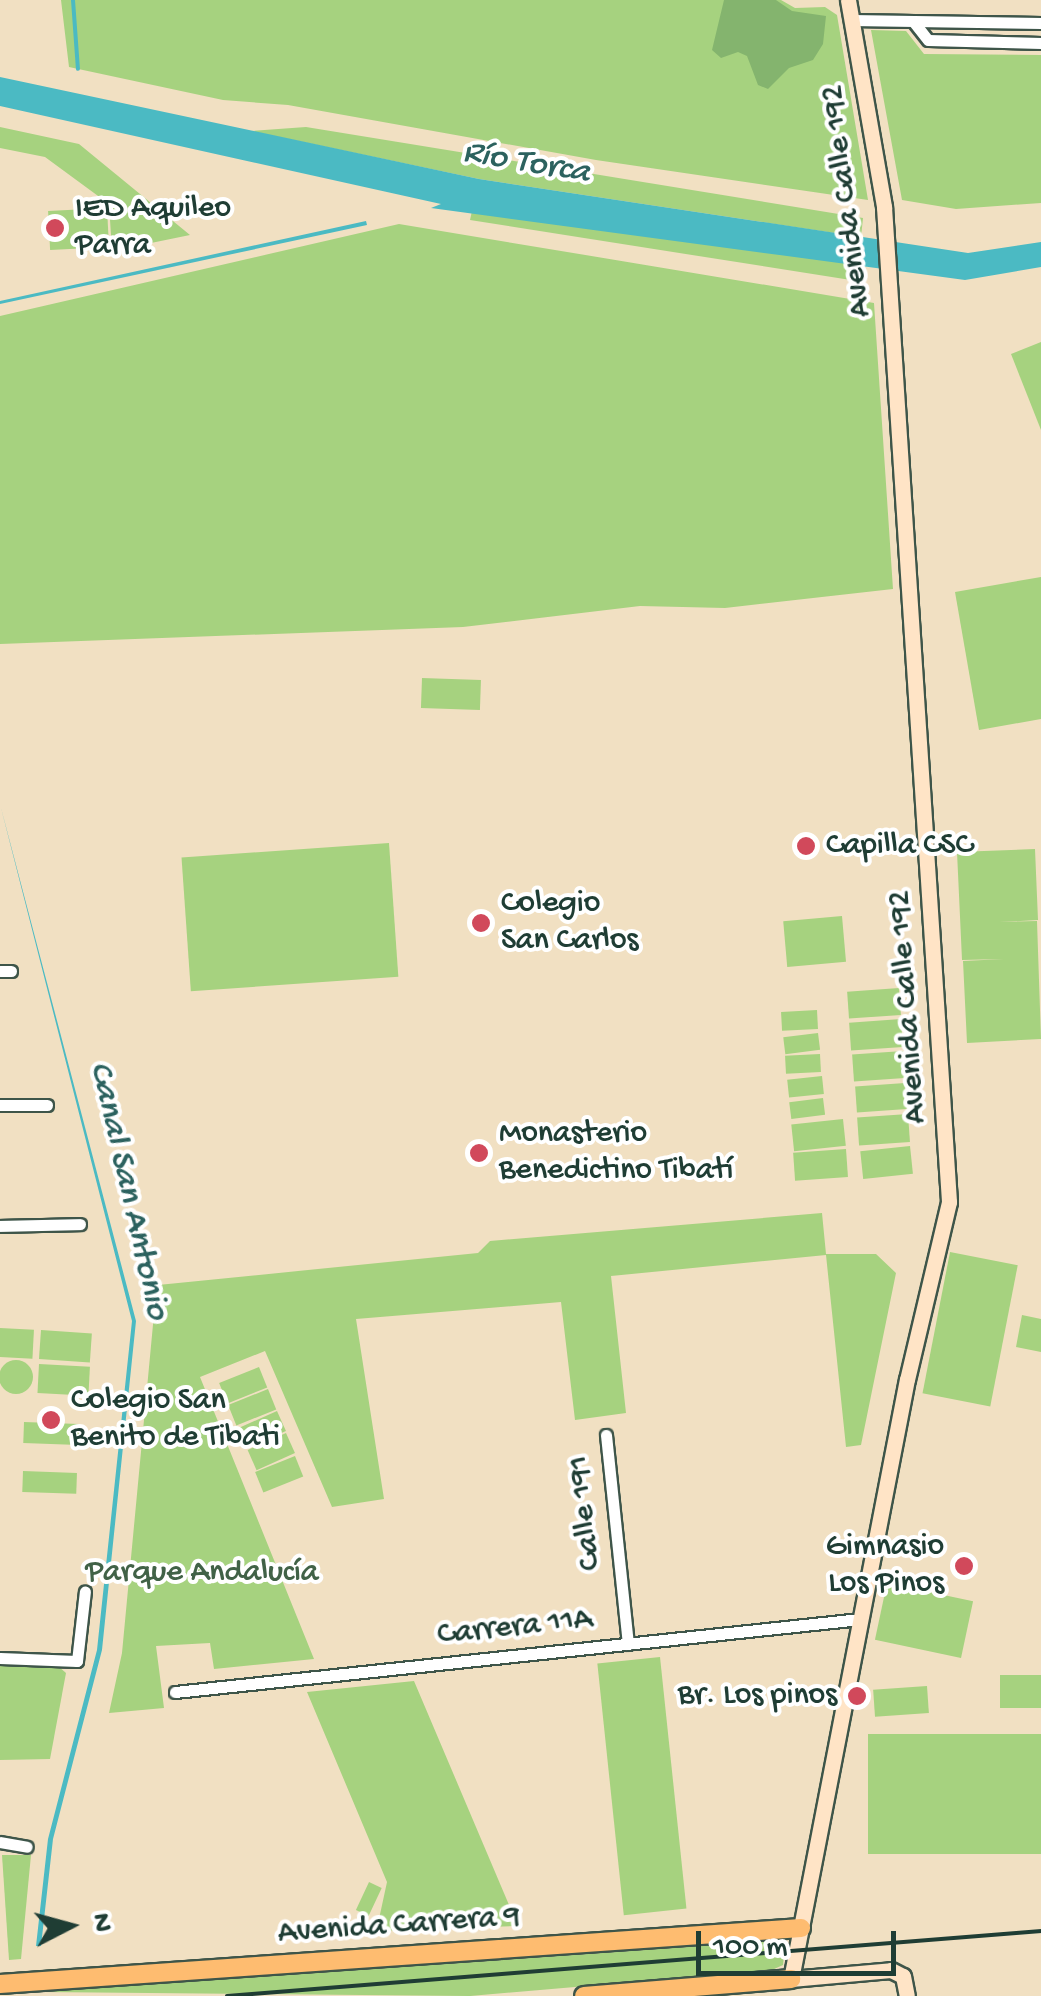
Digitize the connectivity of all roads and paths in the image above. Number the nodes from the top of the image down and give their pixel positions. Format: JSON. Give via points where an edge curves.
{"nodes":[{"id":1,"x":845,"y":0,"type":"edge"},
{"id":2,"x":852,"y":20,"type":"junction"},
{"id":3,"x":912,"y":21,"type":"junction"},
{"id":4,"x":1041,"y":23,"type":"edge"},
{"id":5,"x":1041,"y":43,"type":"edge"},
{"id":6,"x":0,"y":1105,"type":"edge"},
{"id":7,"x":47,"y":1105,"type":"dead end"},
{"id":8,"x":80,"y":1224,"type":"dead end"},
{"id":9,"x":0,"y":1226,"type":"edge"},
{"id":10,"x":606,"y":1436,"type":"dead end"},
{"id":11,"x":85,"y":1592,"type":"dead end"},
{"id":12,"x":860,"y":1619,"type":"junction"},
{"id":13,"x":628,"y":1644,"type":"junction"},
{"id":14,"x":0,"y":1658,"type":"edge"},
{"id":15,"x":175,"y":1692,"type":"dead end"},
{"id":16,"x":0,"y":1842,"type":"edge"},
{"id":17,"x":28,"y":1847,"type":"dead end"},
{"id":18,"x":801,"y":1928,"type":"junction"},
{"id":19,"x":791,"y":1979,"type":"junction"},
{"id":20,"x":0,"y":1984,"type":"edge"},
{"id":21,"x":26,"y":1989,"type":"edge"},
{"id":22,"x":584,"y":1996,"type":"edge"},
{"id":23,"x":908,"y":1996,"type":"edge"}],
"edges":[{"from":1,"to":2,"type":"main road","name":"Avenida Calle 192"},
{"from":2,"to":3,"type":"street"},
{"from":2,"to":12,"type":"main road","name":"Avenida Calle 192","via":[[885,232],[950,1202]]},
{"from":3,"to":4,"type":"street"},
{"from":3,"to":5,"type":"street","via":[[928,40]]},
{"from":6,"to":7,"type":"street"},
{"from":8,"to":9,"type":"street"},
{"from":10,"to":13,"type":"street","name":"Calle 191"},
{"from":11,"to":14,"type":"street","via":[[77,1661]]},
{"from":12,"to":13,"type":"street","name":"Carrera 11A"},
{"from":12,"to":18,"type":"main road","name":"Avenida Calle 192"},
{"from":13,"to":15,"type":"street","name":"Carrera 11A"},
{"from":16,"to":17,"type":"street"},
{"from":18,"to":19,"type":"main road","name":"Avenida Calle 192"},
{"from":18,"to":21,"type":"main road","name":"Avenida Carrera 9"},
{"from":19,"to":22,"type":"main road"},
{"from":19,"to":23,"type":"main road","via":[[891,1970],[902,1976]]},
{"from":20,"to":21,"type":"main road","name":"Avenida Carrera 9"}]}
